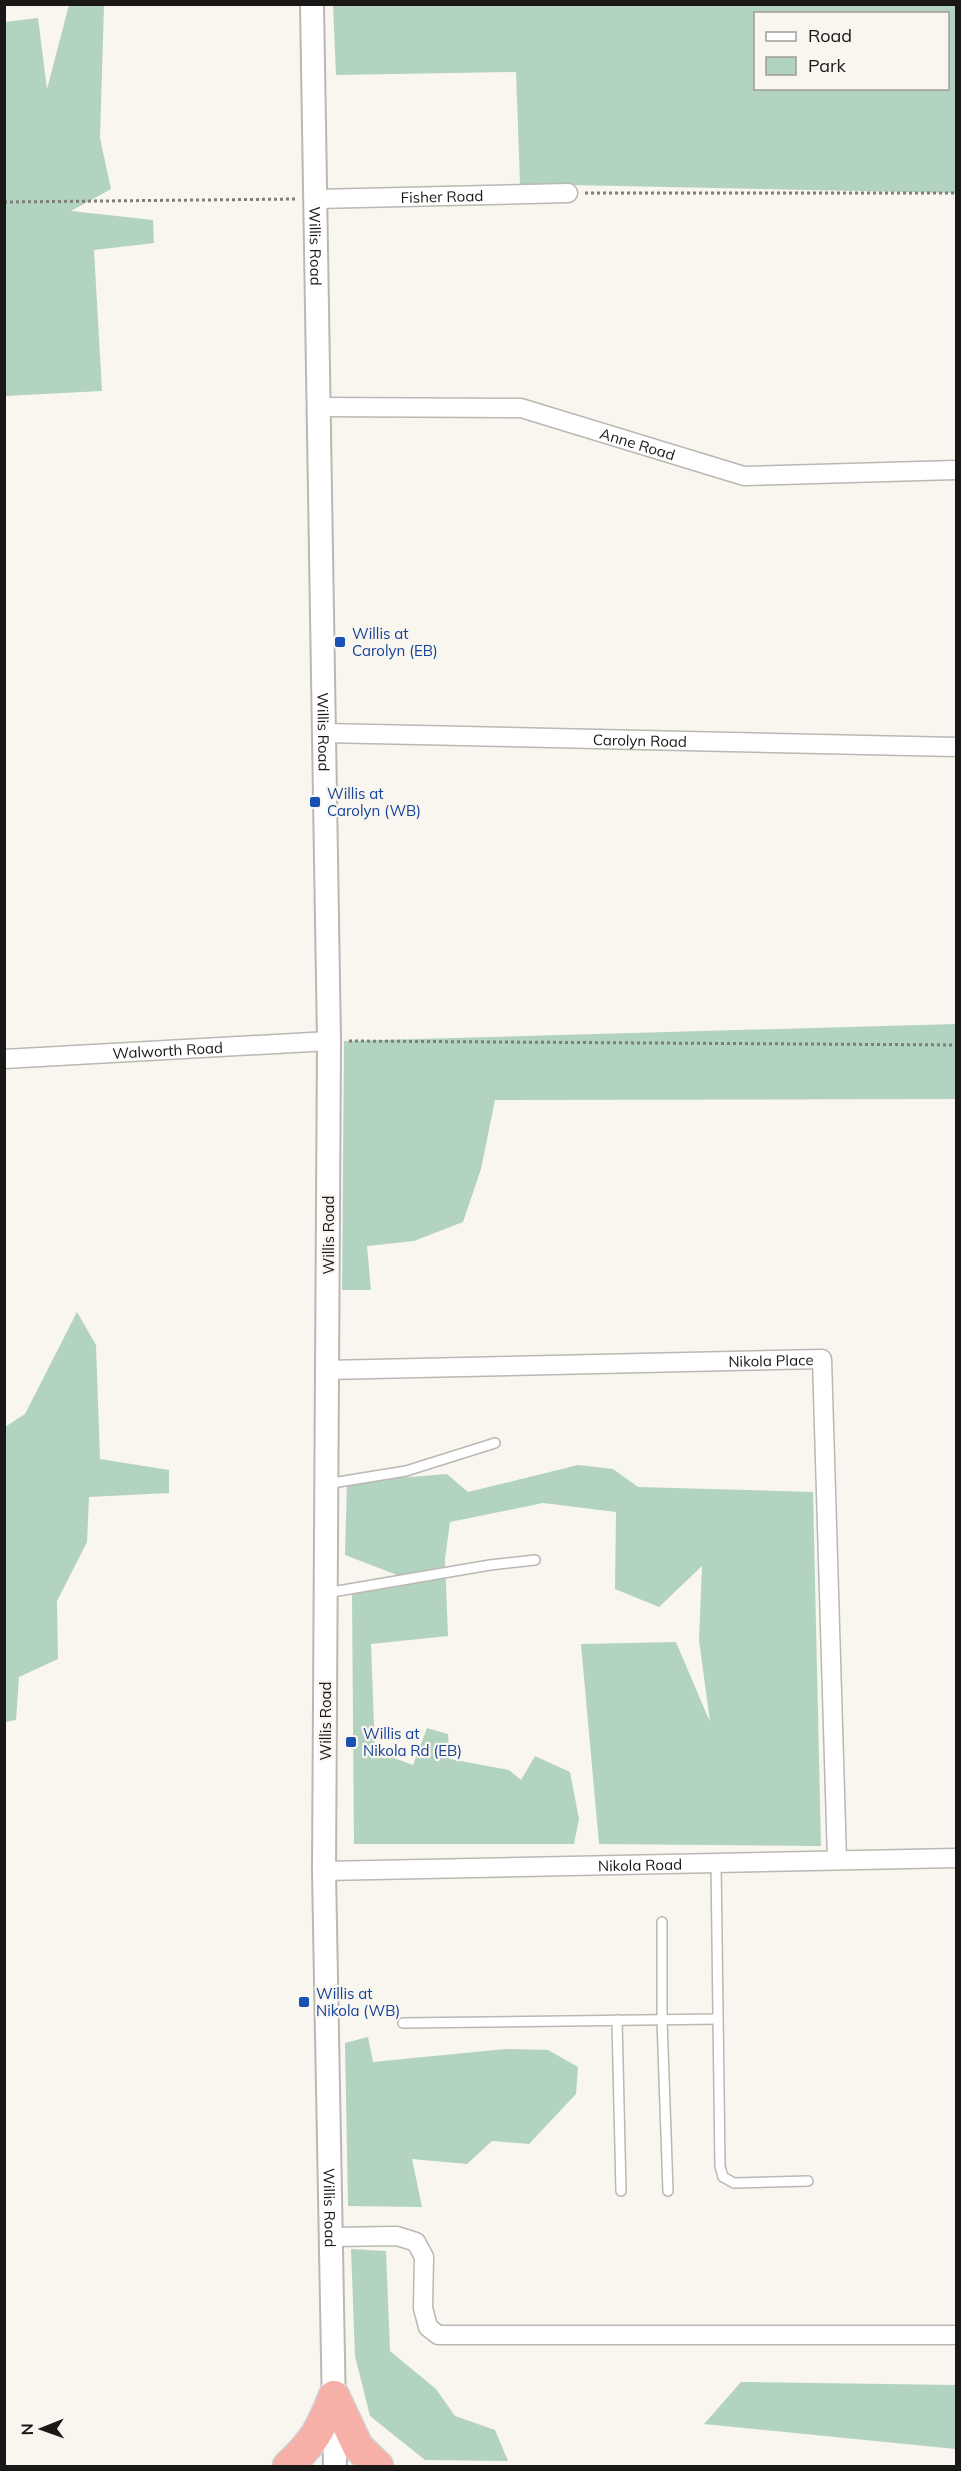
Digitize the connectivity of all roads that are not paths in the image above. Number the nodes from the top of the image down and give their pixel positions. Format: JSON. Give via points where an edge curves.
{"nodes":[{"id":1,"x":312,"y":4,"type":"edge"},
{"id":2,"x":568,"y":193,"type":"road end"},
{"id":3,"x":316,"y":199,"type":"junction"},
{"id":4,"x":319,"y":407,"type":"junction"},
{"id":5,"x":957,"y":470,"type":"edge"},
{"id":6,"x":324,"y":733,"type":"junction"},
{"id":7,"x":957,"y":747,"type":"edge"},
{"id":8,"x":329,"y":1041,"type":"junction"},
{"id":9,"x":4,"y":1059,"type":"edge"},
{"id":10,"x":327,"y":1370,"type":"junction"},
{"id":11,"x":495,"y":1443,"type":"dead end"},
{"id":12,"x":326,"y":1484,"type":"junction"},
{"id":13,"x":535,"y":1560,"type":"dead end"},
{"id":14,"x":326,"y":1593,"type":"junction"},
{"id":15,"x":957,"y":1858,"type":"edge"},
{"id":16,"x":837,"y":1860,"type":"junction"},
{"id":17,"x":716,"y":1862,"type":"junction"},
{"id":18,"x":324,"y":1871,"type":"junction"},
{"id":19,"x":662,"y":1922,"type":"dead end"},
{"id":20,"x":718,"y":2019,"type":"junction"},
{"id":21,"x":617,"y":2020,"type":"junction"},
{"id":22,"x":662,"y":2020,"type":"junction"},
{"id":23,"x":403,"y":2023,"type":"dead end"},
{"id":24,"x":808,"y":2181,"type":"dead end"},
{"id":25,"x":621,"y":2191,"type":"dead end"},
{"id":26,"x":668,"y":2191,"type":"dead end"},
{"id":27,"x":331,"y":2237,"type":"junction"},
{"id":28,"x":957,"y":2335,"type":"edge"},
{"id":29,"x":334,"y":2396,"type":"junction"},
{"id":30,"x":288,"y":2466,"type":"edge"},
{"id":31,"x":335,"y":2466,"type":"edge"},
{"id":32,"x":378,"y":2466,"type":"edge"}],
"edges":[{"from":1,"to":3,"type":"street","name":"Willis Road"},
{"from":2,"to":3,"type":"street","name":"Fisher Road"},
{"from":3,"to":4,"type":"street","name":"Willis Road"},
{"from":4,"to":5,"type":"street","name":"Anne Road","via":[[521,408],[744,476]]},
{"from":4,"to":6,"type":"street","name":"Willis Road"},
{"from":6,"to":7,"type":"street","name":"Carolyn Road"},
{"from":6,"to":8,"type":"street","name":"Willis Road"},
{"from":8,"to":9,"type":"street","name":"Walworth Road"},
{"from":8,"to":10,"type":"street","name":"Willis Road"},
{"from":10,"to":12,"type":"street","name":"Willis Road"},
{"from":10,"to":16,"type":"street","name":"Nikola Place","via":[[822,1359]]},
{"from":11,"to":12,"type":"lane","via":[[406,1471]]},
{"from":12,"to":14,"type":"street","name":"Willis Road"},
{"from":13,"to":14,"type":"lane"},
{"from":14,"to":18,"type":"street","name":"Willis Road"},
{"from":15,"to":16,"type":"street","name":"Nikola Road"},
{"from":16,"to":17,"type":"street","name":"Nikola Road"},
{"from":17,"to":18,"type":"street","name":"Nikola Road"},
{"from":17,"to":20,"type":"lane"},
{"from":18,"to":27,"type":"street","name":"Willis Road"},
{"from":19,"to":22,"type":"lane"},
{"from":20,"to":22,"type":"lane"},
{"from":20,"to":24,"type":"lane","via":[[723,2177],[734,2183]]},
{"from":21,"to":22,"type":"lane"},
{"from":21,"to":23,"type":"lane"},
{"from":21,"to":25,"type":"lane"},
{"from":22,"to":26,"type":"lane"},
{"from":27,"to":28,"type":"street","via":[[397,2236],[416,2242],[424,2257],[423,2308],[428,2327],[438,2335]]},
{"from":27,"to":29,"type":"street","name":"Willis Road"},
{"from":29,"to":30,"type":"highway","via":[[320,2429]]},
{"from":29,"to":31,"type":"street","name":"Willis Road"},
{"from":29,"to":32,"type":"highway","via":[[358,2447]]}]}
